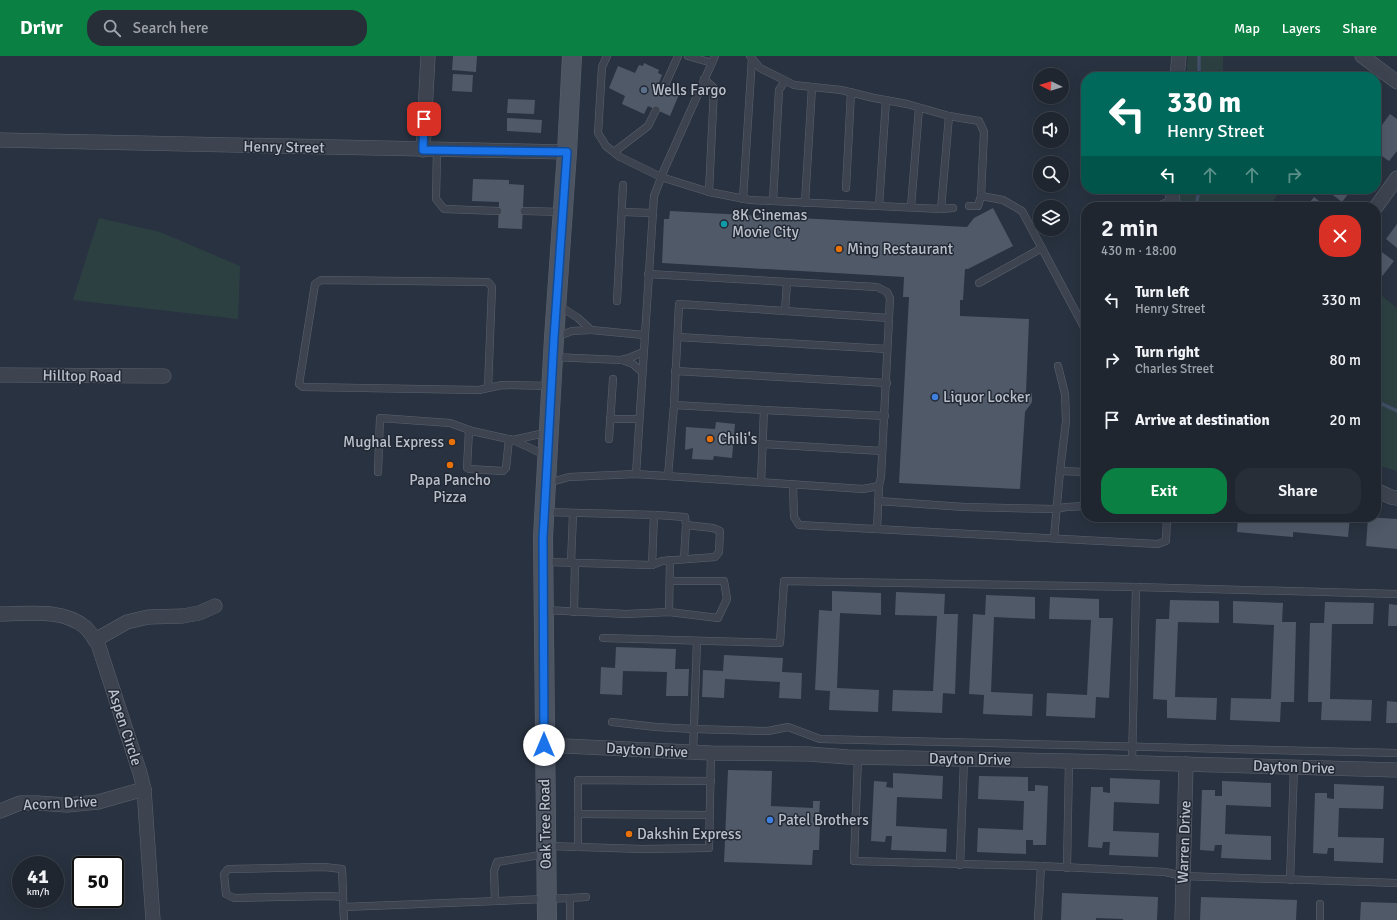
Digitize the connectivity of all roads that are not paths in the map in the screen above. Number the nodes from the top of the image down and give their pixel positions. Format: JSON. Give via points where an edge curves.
{"nodes":[{"id":1,"x":428,"y":56,"type":"edge"},
{"id":2,"x":572,"y":56,"type":"edge"},
{"id":3,"x":607,"y":56,"type":"edge"},
{"id":4,"x":678,"y":56,"type":"edge"},
{"id":5,"x":688,"y":56,"type":"edge"},
{"id":6,"x":1179,"y":56,"type":"edge"},
{"id":7,"x":1362,"y":56,"type":"edge"},
{"id":8,"x":751,"y":57,"type":"edge"},
{"id":9,"x":713,"y":59,"type":"edge"},
{"id":10,"x":1177,"y":72,"type":"edge"},
{"id":11,"x":704,"y":79,"type":"junction"},
{"id":12,"x":784,"y":80,"type":"junction"},
{"id":13,"x":1397,"y":82,"type":"edge"},
{"id":14,"x":665,"y":85,"type":"dead end"},
{"id":15,"x":812,"y":87,"type":"junction"},
{"id":16,"x":851,"y":92,"type":"junction"},
{"id":17,"x":886,"y":100,"type":"junction"},
{"id":18,"x":919,"y":108,"type":"junction"},
{"id":19,"x":656,"y":110,"type":"dead end"},
{"id":20,"x":949,"y":116,"type":"junction"},
{"id":21,"x":0,"y":140,"type":"edge"},
{"id":22,"x":423,"y":150,"type":"junction"},
{"id":23,"x":437,"y":150,"type":"junction"},
{"id":24,"x":567,"y":152,"type":"junction"},
{"id":25,"x":614,"y":152,"type":"junction"},
{"id":26,"x":661,"y":177,"type":"junction"},
{"id":27,"x":1397,"y":178,"type":"edge"},
{"id":28,"x":623,"y":185,"type":"dead end"},
{"id":29,"x":846,"y":188,"type":"dead end"},
{"id":30,"x":709,"y":192,"type":"junction"},
{"id":31,"x":981,"y":196,"type":"junction"},
{"id":32,"x":743,"y":199,"type":"junction"},
{"id":33,"x":773,"y":201,"type":"junction"},
{"id":34,"x":805,"y":202,"type":"junction"},
{"id":35,"x":1380,"y":202,"type":"edge"},
{"id":36,"x":879,"y":206,"type":"junction"},
{"id":37,"x":969,"y":206,"type":"dead end"},
{"id":38,"x":912,"y":207,"type":"junction"},
{"id":39,"x":953,"y":208,"type":"dead end"},
{"id":40,"x":941,"y":209,"type":"junction"},
{"id":41,"x":498,"y":211,"type":"dead end"},
{"id":42,"x":524,"y":211,"type":"dead end"},
{"id":43,"x":563,"y":212,"type":"junction"},
{"id":44,"x":622,"y":212,"type":"junction"},
{"id":45,"x":653,"y":213,"type":"junction"},
{"id":46,"x":1042,"y":248,"type":"junction"},
{"id":47,"x":648,"y":274,"type":"junction"},
{"id":48,"x":787,"y":282,"type":"junction"},
{"id":49,"x":978,"y":283,"type":"dead end"},
{"id":50,"x":617,"y":301,"type":"dead end"},
{"id":51,"x":556,"y":304,"type":"junction"},
{"id":52,"x":785,"y":311,"type":"junction"},
{"id":53,"x":889,"y":318,"type":"junction"},
{"id":54,"x":1081,"y":322,"type":"edge"},
{"id":55,"x":591,"y":330,"type":"junction"},
{"id":56,"x":644,"y":335,"type":"junction"},
{"id":57,"x":678,"y":337,"type":"junction"},
{"id":58,"x":554,"y":338,"type":"junction"},
{"id":59,"x":887,"y":349,"type":"junction"},
{"id":60,"x":643,"y":352,"type":"junction"},
{"id":61,"x":553,"y":357,"type":"junction"},
{"id":62,"x":621,"y":360,"type":"junction"},
{"id":63,"x":1058,"y":366,"type":"dead end"},
{"id":64,"x":676,"y":371,"type":"junction"},
{"id":65,"x":642,"y":372,"type":"junction"},
{"id":66,"x":0,"y":375,"type":"edge"},
{"id":67,"x":164,"y":376,"type":"dead end"},
{"id":68,"x":613,"y":379,"type":"dead end"},
{"id":69,"x":887,"y":383,"type":"junction"},
{"id":70,"x":551,"y":386,"type":"junction"},
{"id":71,"x":488,"y":388,"type":"junction"},
{"id":72,"x":674,"y":405,"type":"junction"},
{"id":73,"x":764,"y":410,"type":"junction"},
{"id":74,"x":885,"y":416,"type":"junction"},
{"id":75,"x":610,"y":419,"type":"junction"},
{"id":76,"x":639,"y":419,"type":"junction"},
{"id":77,"x":469,"y":430,"type":"junction"},
{"id":78,"x":549,"y":432,"type":"junction"},
{"id":79,"x":511,"y":439,"type":"junction"},
{"id":80,"x":608,"y":439,"type":"dead end"},
{"id":81,"x":763,"y":444,"type":"junction"},
{"id":82,"x":882,"y":451,"type":"junction"},
{"id":83,"x":548,"y":456,"type":"junction"},
{"id":84,"x":1060,"y":471,"type":"junction"},
{"id":85,"x":378,"y":472,"type":"dead end"},
{"id":86,"x":1081,"y":472,"type":"edge"},
{"id":87,"x":636,"y":474,"type":"junction"},
{"id":88,"x":668,"y":476,"type":"junction"},
{"id":89,"x":761,"y":482,"type":"junction"},
{"id":90,"x":546,"y":484,"type":"junction"},
{"id":91,"x":793,"y":484,"type":"junction"},
{"id":92,"x":879,"y":486,"type":"junction"},
{"id":93,"x":1381,"y":492,"type":"edge"},
{"id":94,"x":1397,"y":498,"type":"edge"},
{"id":95,"x":878,"y":501,"type":"junction"},
{"id":96,"x":1081,"y":506,"type":"edge"},
{"id":97,"x":1056,"y":509,"type":"junction"},
{"id":98,"x":544,"y":512,"type":"junction"},
{"id":99,"x":573,"y":513,"type":"junction"},
{"id":100,"x":654,"y":515,"type":"junction"},
{"id":101,"x":1167,"y":522,"type":"edge"},
{"id":102,"x":686,"y":525,"type":"junction"},
{"id":103,"x":877,"y":529,"type":"junction"},
{"id":104,"x":1054,"y":538,"type":"junction"},
{"id":105,"x":670,"y":560,"type":"junction"},
{"id":106,"x":684,"y":560,"type":"junction"},
{"id":107,"x":543,"y":562,"type":"junction"},
{"id":108,"x":573,"y":563,"type":"junction"},
{"id":109,"x":652,"y":565,"type":"junction"},
{"id":110,"x":670,"y":581,"type":"junction"},
{"id":111,"x":1136,"y":588,"type":"junction"},
{"id":112,"x":1397,"y":594,"type":"edge"},
{"id":113,"x":215,"y":606,"type":"dead end"},
{"id":114,"x":544,"y":610,"type":"junction"},
{"id":115,"x":574,"y":612,"type":"junction"},
{"id":116,"x":669,"y":612,"type":"junction"},
{"id":117,"x":0,"y":614,"type":"edge"},
{"id":118,"x":603,"y":638,"type":"dead end"},
{"id":119,"x":95,"y":640,"type":"junction"},
{"id":120,"x":697,"y":641,"type":"junction"},
{"id":121,"x":612,"y":722,"type":"dead end"},
{"id":122,"x":694,"y":729,"type":"junction"},
{"id":123,"x":544,"y":745,"type":"junction"},
{"id":124,"x":1132,"y":746,"type":"junction"},
{"id":125,"x":694,"y":752,"type":"junction"},
{"id":126,"x":711,"y":753,"type":"junction"},
{"id":127,"x":1397,"y":753,"type":"edge"},
{"id":128,"x":858,"y":757,"type":"junction"},
{"id":129,"x":964,"y":760,"type":"junction"},
{"id":130,"x":1069,"y":760,"type":"junction"},
{"id":131,"x":1132,"y":762,"type":"junction"},
{"id":132,"x":1186,"y":764,"type":"junction"},
{"id":133,"x":1294,"y":767,"type":"junction"},
{"id":134,"x":1397,"y":770,"type":"edge"},
{"id":135,"x":710,"y":781,"type":"junction"},
{"id":136,"x":144,"y":789,"type":"junction"},
{"id":137,"x":0,"y":811,"type":"edge"},
{"id":138,"x":578,"y":814,"type":"junction"},
{"id":139,"x":710,"y":815,"type":"junction"},
{"id":140,"x":578,"y":847,"type":"junction"},
{"id":141,"x":546,"y":850,"type":"junction"},
{"id":142,"x":960,"y":865,"type":"junction"},
{"id":143,"x":1041,"y":866,"type":"junction"},
{"id":144,"x":1067,"y":868,"type":"junction"},
{"id":145,"x":1183,"y":876,"type":"junction"},
{"id":146,"x":1290,"y":880,"type":"junction"},
{"id":147,"x":1397,"y":883,"type":"edge"},
{"id":148,"x":343,"y":897,"type":"junction"},
{"id":149,"x":586,"y":897,"type":"dead end"},
{"id":150,"x":546,"y":898,"type":"junction"},
{"id":151,"x":570,"y":898,"type":"junction"},
{"id":152,"x":495,"y":902,"type":"junction"},
{"id":153,"x":1320,"y":904,"type":"dead end"},
{"id":154,"x":344,"y":907,"type":"junction"},
{"id":155,"x":153,"y":920,"type":"edge"},
{"id":156,"x":344,"y":920,"type":"edge"},
{"id":157,"x":547,"y":920,"type":"edge"},
{"id":158,"x":570,"y":920,"type":"edge"},
{"id":159,"x":1038,"y":920,"type":"edge"},
{"id":160,"x":1182,"y":920,"type":"edge"},
{"id":161,"x":1320,"y":920,"type":"edge"}],
"edges":[{"from":1,"to":22,"type":"street"},
{"from":2,"to":24,"type":"main road","name":"Oak Tree Road"},
{"from":3,"to":25,"type":"lane","via":[[602,67],[598,133],[606,146]]},
{"from":4,"to":14,"type":"lane"},
{"from":5,"to":9,"type":"lane"},
{"from":6,"to":10,"type":"street"},
{"from":7,"to":13,"type":"street"},
{"from":8,"to":12,"type":"lane","via":[[760,68]]},
{"from":8,"to":32,"type":"lane"},
{"from":9,"to":11,"type":"lane"},
{"from":11,"to":26,"type":"lane"},
{"from":11,"to":30,"type":"lane","via":[[714,88]]},
{"from":12,"to":15,"type":"lane","via":[[794,86]]},
{"from":12,"to":33,"type":"lane","via":[[779,90]]},
{"from":15,"to":16,"type":"lane"},
{"from":15,"to":34,"type":"lane"},
{"from":16,"to":17,"type":"lane"},
{"from":16,"to":29,"type":"lane"},
{"from":17,"to":18,"type":"lane"},
{"from":17,"to":36,"type":"lane"},
{"from":18,"to":20,"type":"lane"},
{"from":18,"to":38,"type":"lane"},
{"from":19,"to":25,"type":"lane","via":[[648,126]]},
{"from":20,"to":31,"type":"lane","via":[[979,121],[984,132]]},
{"from":20,"to":40,"type":"lane"},
{"from":21,"to":22,"type":"street","name":"Henry Street"},
{"from":22,"to":23,"type":"street","name":"Henry Street"},
{"from":23,"to":24,"type":"street","name":"Henry Street"},
{"from":23,"to":41,"type":"lane","via":[[436,199],[444,209]]},
{"from":24,"to":43,"type":"main road","name":"Oak Tree Road"},
{"from":25,"to":26,"type":"lane"},
{"from":26,"to":30,"type":"lane"},
{"from":26,"to":45,"type":"lane","via":[[654,196]]},
{"from":27,"to":35,"type":"street"},
{"from":28,"to":44,"type":"lane"},
{"from":30,"to":32,"type":"lane"},
{"from":31,"to":37,"type":"lane","via":[[978,206]]},
{"from":31,"to":46,"type":"lane","via":[[1003,200],[1022,211]]},
{"from":32,"to":33,"type":"lane"},
{"from":33,"to":34,"type":"lane"},
{"from":34,"to":36,"type":"lane"},
{"from":36,"to":38,"type":"lane"},
{"from":38,"to":40,"type":"lane"},
{"from":39,"to":40,"type":"lane"},
{"from":42,"to":43,"type":"lane"},
{"from":43,"to":51,"type":"main road","name":"Oak Tree Road"},
{"from":44,"to":45,"type":"lane"},
{"from":44,"to":50,"type":"lane"},
{"from":45,"to":47,"type":"lane"},
{"from":46,"to":49,"type":"lane"},
{"from":46,"to":54,"type":"lane"},
{"from":47,"to":48,"type":"lane"},
{"from":47,"to":56,"type":"lane"},
{"from":48,"to":52,"type":"lane"},
{"from":48,"to":53,"type":"lane","via":[[877,287],[887,292],[890,298]]},
{"from":51,"to":55,"type":"lane"},
{"from":51,"to":58,"type":"main road","name":"Oak Tree Road"},
{"from":52,"to":53,"type":"lane"},
{"from":52,"to":57,"type":"lane","via":[[679,304]]},
{"from":53,"to":59,"type":"lane"},
{"from":55,"to":56,"type":"lane"},
{"from":55,"to":58,"type":"lane","via":[[572,331]]},
{"from":56,"to":60,"type":"lane"},
{"from":57,"to":59,"type":"lane"},
{"from":57,"to":64,"type":"lane"},
{"from":58,"to":61,"type":"main road","name":"Oak Tree Road"},
{"from":59,"to":69,"type":"lane"},
{"from":60,"to":62,"type":"lane"},
{"from":60,"to":65,"type":"lane"},
{"from":61,"to":62,"type":"lane"},
{"from":61,"to":70,"type":"main road","name":"Oak Tree Road"},
{"from":62,"to":65,"type":"lane","via":[[633,364]]},
{"from":63,"to":84,"type":"lane","via":[[1066,394],[1066,421]]},
{"from":64,"to":69,"type":"lane"},
{"from":64,"to":72,"type":"lane"},
{"from":65,"to":76,"type":"lane"},
{"from":66,"to":67,"type":"street","name":"Hilltop Road"},
{"from":68,"to":75,"type":"lane"},
{"from":69,"to":74,"type":"lane"},
{"from":70,"to":71,"type":"lane","via":[[502,385]]},
{"from":70,"to":78,"type":"main road","name":"Oak Tree Road"},
{"from":71,"to":71,"type":"lane","via":[[478,390],[303,387],[299,384],[315,284],[321,280],[488,282],[492,287]]},
{"from":72,"to":73,"type":"lane"},
{"from":72,"to":88,"type":"lane"},
{"from":73,"to":74,"type":"lane"},
{"from":73,"to":81,"type":"lane"},
{"from":74,"to":82,"type":"lane"},
{"from":75,"to":76,"type":"lane"},
{"from":75,"to":80,"type":"lane"},
{"from":76,"to":87,"type":"lane"},
{"from":77,"to":79,"type":"lane"},
{"from":77,"to":79,"type":"lane","via":[[469,469],[502,471],[506,468]]},
{"from":77,"to":85,"type":"lane","via":[[450,423],[380,418]]},
{"from":78,"to":79,"type":"lane"},
{"from":78,"to":83,"type":"main road","name":"Oak Tree Road"},
{"from":79,"to":83,"type":"lane"},
{"from":81,"to":82,"type":"lane"},
{"from":81,"to":89,"type":"lane"},
{"from":82,"to":92,"type":"lane"},
{"from":83,"to":90,"type":"main road","name":"Oak Tree Road"},
{"from":84,"to":86,"type":"lane"},
{"from":84,"to":97,"type":"lane"},
{"from":87,"to":88,"type":"lane"},
{"from":87,"to":90,"type":"lane","via":[[569,477]]},
{"from":88,"to":89,"type":"lane"},
{"from":89,"to":91,"type":"lane"},
{"from":90,"to":98,"type":"main road","name":"Oak Tree Road"},
{"from":91,"to":92,"type":"lane","via":[[863,489]]},
{"from":91,"to":103,"type":"lane","via":[[794,517],[799,525]]},
{"from":92,"to":95,"type":"lane"},
{"from":93,"to":94,"type":"street"},
{"from":95,"to":97,"type":"lane","via":[[964,507]]},
{"from":95,"to":103,"type":"lane"},
{"from":96,"to":97,"type":"lane"},
{"from":97,"to":104,"type":"lane"},
{"from":98,"to":99,"type":"lane"},
{"from":98,"to":107,"type":"main road","name":"Oak Tree Road"},
{"from":99,"to":100,"type":"lane"},
{"from":99,"to":108,"type":"lane"},
{"from":100,"to":102,"type":"lane","via":[[685,517]]},
{"from":100,"to":109,"type":"lane"},
{"from":101,"to":104,"type":"lane","via":[[1166,541],[1158,544]]},
{"from":102,"to":106,"type":"lane"},
{"from":102,"to":106,"type":"lane","via":[[720,531],[719,552],[715,557]]},
{"from":103,"to":104,"type":"lane"},
{"from":105,"to":106,"type":"lane"},
{"from":105,"to":109,"type":"lane"},
{"from":105,"to":110,"type":"lane"},
{"from":107,"to":108,"type":"lane"},
{"from":107,"to":114,"type":"main road","name":"Oak Tree Road"},
{"from":108,"to":109,"type":"lane"},
{"from":108,"to":115,"type":"lane"},
{"from":110,"to":116,"type":"lane"},
{"from":110,"to":116,"type":"lane","via":[[724,581],[727,599],[718,618]]},
{"from":111,"to":112,"type":"lane"},
{"from":111,"to":120,"type":"lane","via":[[784,581],[780,643]]},
{"from":111,"to":124,"type":"lane"},
{"from":113,"to":119,"type":"street","via":[[183,616],[134,620]]},
{"from":114,"to":115,"type":"lane"},
{"from":114,"to":123,"type":"main road","name":"Oak Tree Road"},
{"from":115,"to":116,"type":"lane"},
{"from":117,"to":119,"type":"street","name":"Aspen Circle","via":[[50,613],[68,617],[85,627]]},
{"from":118,"to":120,"type":"lane"},
{"from":119,"to":136,"type":"street","name":"Aspen Circle"},
{"from":120,"to":122,"type":"lane"},
{"from":121,"to":122,"type":"lane"},
{"from":122,"to":124,"type":"lane","via":[[768,731],[788,727],[820,739]]},
{"from":122,"to":125,"type":"lane"},
{"from":123,"to":125,"type":"street","name":"Dayton Drive"},
{"from":123,"to":141,"type":"main road","name":"Oak Tree Road"},
{"from":124,"to":127,"type":"lane"},
{"from":124,"to":131,"type":"lane"},
{"from":125,"to":126,"type":"street","name":"Dayton Drive"},
{"from":126,"to":128,"type":"street","name":"Dayton Drive"},
{"from":126,"to":135,"type":"lane"},
{"from":128,"to":129,"type":"street","name":"Dayton Drive"},
{"from":128,"to":142,"type":"lane","via":[[854,861]]},
{"from":129,"to":130,"type":"street","name":"Dayton Drive"},
{"from":129,"to":142,"type":"lane"},
{"from":130,"to":131,"type":"street","name":"Dayton Drive"},
{"from":130,"to":144,"type":"lane"},
{"from":131,"to":132,"type":"street","name":"Dayton Drive"},
{"from":132,"to":133,"type":"street","name":"Dayton Drive"},
{"from":132,"to":145,"type":"street","name":"Warren Drive"},
{"from":133,"to":134,"type":"street","name":"Dayton Drive"},
{"from":133,"to":146,"type":"lane"},
{"from":135,"to":138,"type":"lane","via":[[578,780]]},
{"from":135,"to":139,"type":"lane"},
{"from":136,"to":137,"type":"street","name":"Acorn Drive","via":[[98,802],[67,805],[20,803]]},
{"from":136,"to":155,"type":"street","name":"Aspen Circle"},
{"from":138,"to":139,"type":"lane"},
{"from":138,"to":140,"type":"lane"},
{"from":139,"to":140,"type":"lane","via":[[709,848]]},
{"from":140,"to":141,"type":"lane"},
{"from":141,"to":150,"type":"main road","name":"Oak Tree Road"},
{"from":141,"to":152,"type":"lane","via":[[497,862],[494,871]]},
{"from":142,"to":143,"type":"lane"},
{"from":143,"to":144,"type":"lane"},
{"from":143,"to":159,"type":"lane"},
{"from":144,"to":145,"type":"lane","via":[[1166,872]]},
{"from":145,"to":146,"type":"lane"},
{"from":145,"to":160,"type":"street","name":"Warren Drive"},
{"from":146,"to":147,"type":"lane"},
{"from":148,"to":148,"type":"lane","via":[[342,869],[228,869],[224,874],[226,894],[234,898]]},
{"from":148,"to":154,"type":"lane"},
{"from":149,"to":151,"type":"lane"},
{"from":150,"to":151,"type":"lane"},
{"from":150,"to":152,"type":"lane"},
{"from":150,"to":157,"type":"main road","name":"Oak Tree Road"},
{"from":151,"to":158,"type":"lane"},
{"from":152,"to":154,"type":"lane"},
{"from":153,"to":161,"type":"lane"},
{"from":154,"to":156,"type":"lane"}]}
